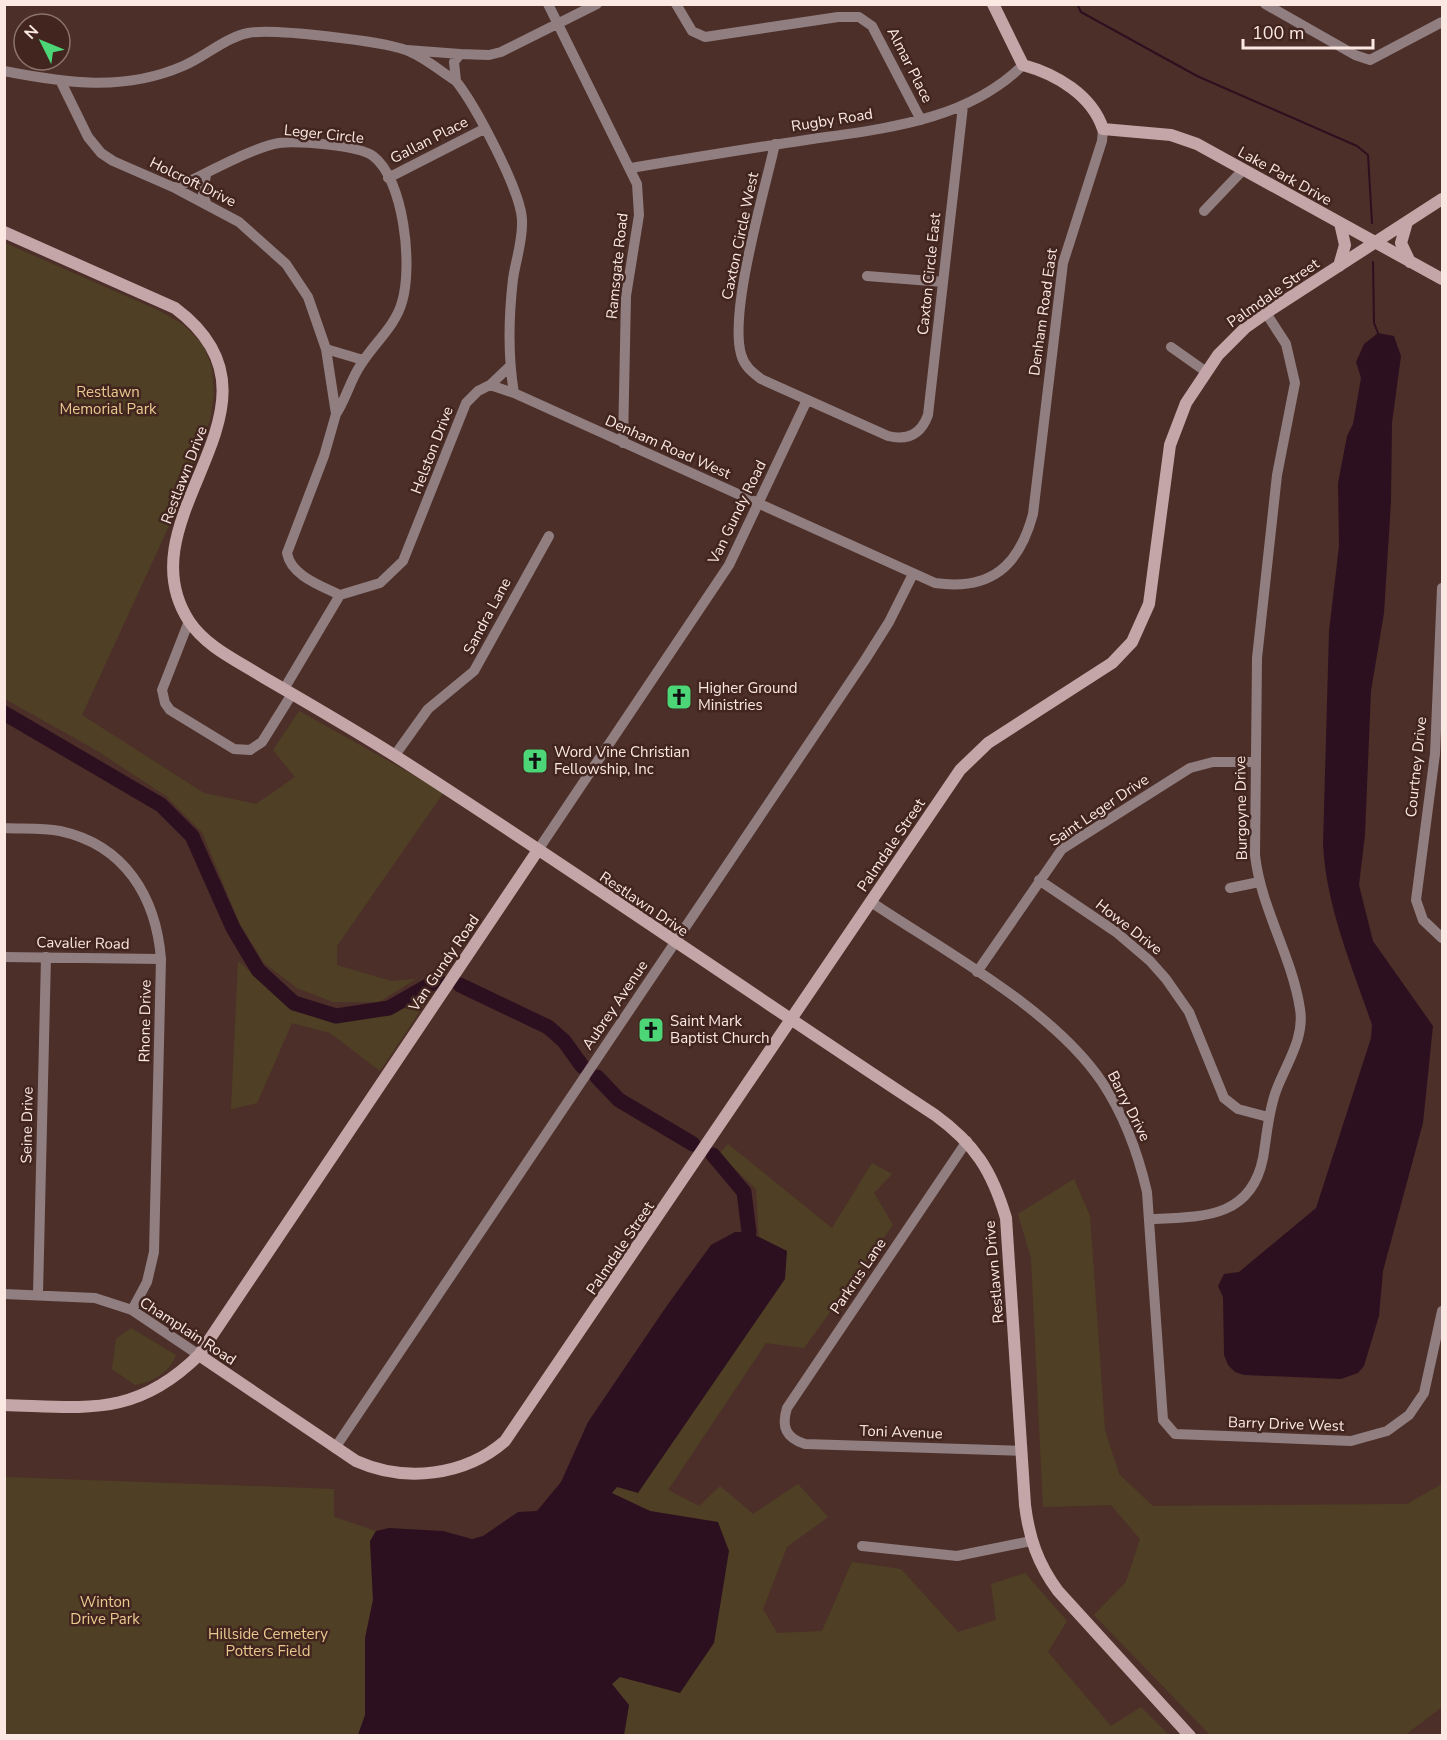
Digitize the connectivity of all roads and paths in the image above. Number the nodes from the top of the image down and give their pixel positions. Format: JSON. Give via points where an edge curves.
{"nodes":[{"id":1,"x":548,"y":4,"type":"edge"},
{"id":2,"x":597,"y":4,"type":"edge"},
{"id":3,"x":676,"y":4,"type":"edge"},
{"id":4,"x":993,"y":4,"type":"edge"},
{"id":5,"x":1265,"y":4,"type":"edge"},
{"id":6,"x":1443,"y":22,"type":"edge"},
{"id":7,"x":558,"y":24,"type":"junction"},
{"id":8,"x":406,"y":50,"type":"junction"},
{"id":9,"x":460,"y":54,"type":"junction"},
{"id":10,"x":1023,"y":65,"type":"junction"},
{"id":11,"x":4,"y":71,"type":"edge"},
{"id":12,"x":456,"y":81,"type":"junction"},
{"id":13,"x":61,"y":82,"type":"junction"},
{"id":14,"x":963,"y":106,"type":"junction"},
{"id":15,"x":921,"y":120,"type":"junction"},
{"id":16,"x":484,"y":129,"type":"junction"},
{"id":17,"x":1102,"y":129,"type":"junction"},
{"id":18,"x":775,"y":144,"type":"junction"},
{"id":19,"x":631,"y":168,"type":"junction"},
{"id":20,"x":1243,"y":170,"type":"junction"},
{"id":21,"x":206,"y":175,"type":"junction"},
{"id":22,"x":388,"y":178,"type":"junction"},
{"id":23,"x":175,"y":188,"type":"junction"},
{"id":24,"x":1443,"y":199,"type":"edge"},
{"id":25,"x":206,"y":203,"type":"junction"},
{"id":26,"x":1204,"y":211,"type":"dead end"},
{"id":27,"x":1407,"y":222,"type":"junction"},
{"id":28,"x":1340,"y":224,"type":"junction"},
{"id":29,"x":4,"y":232,"type":"edge"},
{"id":30,"x":1375,"y":243,"type":"junction"},
{"id":31,"x":1411,"y":263,"type":"junction"},
{"id":32,"x":1339,"y":266,"type":"junction"},
{"id":33,"x":867,"y":276,"type":"dead end"},
{"id":34,"x":1443,"y":279,"type":"edge"},
{"id":35,"x":944,"y":282,"type":"junction"},
{"id":36,"x":1266,"y":313,"type":"junction"},
{"id":37,"x":1171,"y":347,"type":"dead end"},
{"id":38,"x":326,"y":349,"type":"junction"},
{"id":39,"x":363,"y":360,"type":"junction"},
{"id":40,"x":510,"y":366,"type":"junction"},
{"id":41,"x":1205,"y":371,"type":"junction"},
{"id":42,"x":490,"y":385,"type":"junction"},
{"id":43,"x":514,"y":393,"type":"junction"},
{"id":44,"x":807,"y":400,"type":"junction"},
{"id":45,"x":336,"y":414,"type":"junction"},
{"id":46,"x":910,"y":436,"type":"joint"},
{"id":47,"x":623,"y":443,"type":"junction"},
{"id":48,"x":759,"y":505,"type":"junction"},
{"id":49,"x":549,"y":536,"type":"dead end"},
{"id":50,"x":913,"y":574,"type":"junction"},
{"id":51,"x":978,"y":581,"type":"joint"},
{"id":52,"x":1443,"y":588,"type":"edge"},
{"id":53,"x":340,"y":595,"type":"junction"},
{"id":54,"x":189,"y":621,"type":"junction"},
{"id":55,"x":288,"y":692,"type":"junction"},
{"id":56,"x":395,"y":755,"type":"junction"},
{"id":57,"x":1255,"y":762,"type":"junction"},
{"id":58,"x":4,"y":828,"type":"edge"},
{"id":59,"x":538,"y":850,"type":"junction"},
{"id":60,"x":1039,"y":880,"type":"junction"},
{"id":61,"x":1259,"y":882,"type":"junction"},
{"id":62,"x":1230,"y":888,"type":"dead end"},
{"id":63,"x":871,"y":902,"type":"junction"},
{"id":64,"x":1443,"y":938,"type":"edge"},
{"id":65,"x":675,"y":943,"type":"junction"},
{"id":66,"x":4,"y":957,"type":"edge"},
{"id":67,"x":46,"y":957,"type":"junction"},
{"id":68,"x":161,"y":959,"type":"junction"},
{"id":69,"x":977,"y":972,"type":"junction"},
{"id":70,"x":791,"y":1020,"type":"junction"},
{"id":71,"x":1268,"y":1117,"type":"junction"},
{"id":72,"x":967,"y":1141,"type":"junction"},
{"id":73,"x":1151,"y":1219,"type":"junction"},
{"id":74,"x":4,"y":1294,"type":"edge"},
{"id":75,"x":38,"y":1294,"type":"junction"},
{"id":76,"x":132,"y":1311,"type":"junction"},
{"id":77,"x":1442,"y":1316,"type":"edge"},
{"id":78,"x":199,"y":1355,"type":"junction"},
{"id":79,"x":4,"y":1405,"type":"edge"},
{"id":80,"x":785,"y":1430,"type":"joint"},
{"id":81,"x":1170,"y":1431,"type":"joint"},
{"id":82,"x":335,"y":1448,"type":"junction"},
{"id":83,"x":1022,"y":1451,"type":"junction"},
{"id":84,"x":1031,"y":1541,"type":"junction"},
{"id":85,"x":862,"y":1546,"type":"dead end"},
{"id":86,"x":1190,"y":1736,"type":"edge"}],
"edges":[{"from":1,"to":7,"type":"street","name":"Ramsgate Road"},
{"from":2,"to":7,"type":"street"},
{"from":3,"to":15,"type":"street","name":"Almar Place","via":[[692,31],[705,37],[838,17],[865,20],[877,32]]},
{"from":4,"to":10,"type":"street"},
{"from":5,"to":6,"type":"street","via":[[1370,60]]},
{"from":7,"to":9,"type":"street","via":[[501,52]]},
{"from":7,"to":19,"type":"street","name":"Ramsgate Road"},
{"from":8,"to":9,"type":"street"},
{"from":8,"to":12,"type":"street"},
{"from":8,"to":13,"type":"street","via":[[256,32],[236,36],[185,65],[154,77],[111,84]]},
{"from":9,"to":12,"type":"street","via":[[454,62]]},
{"from":10,"to":14,"type":"street","name":"Rugby Road"},
{"from":10,"to":17,"type":"street","via":[[1087,99]]},
{"from":11,"to":13,"type":"street"},
{"from":12,"to":16,"type":"street"},
{"from":13,"to":23,"type":"street","name":"Holcroft Drive","via":[[93,145],[113,161]]},
{"from":14,"to":15,"type":"street","name":"Rugby Road"},
{"from":14,"to":35,"type":"street","name":"Caxton Circle East"},
{"from":15,"to":18,"type":"street","name":"Rugby Road"},
{"from":16,"to":22,"type":"street","name":"Gallan Place"},
{"from":16,"to":40,"type":"street","via":[[521,208]]},
{"from":17,"to":20,"type":"street","name":"Lake Park Drive","via":[[1184,138]]},
{"from":17,"to":51,"type":"street","name":"Denham Road East","via":[[1102,141],[1062,263],[1033,514],[1021,550],[1008,564]]},
{"from":18,"to":19,"type":"street","name":"Rugby Road"},
{"from":18,"to":44,"type":"street","name":"Caxton Circle West","via":[[744,284],[740,349],[751,372]]},
{"from":19,"to":47,"type":"street","name":"Ramsgate Road","via":[[637,184],[639,216],[627,287]]},
{"from":20,"to":26,"type":"street"},
{"from":20,"to":28,"type":"street","name":"Lake Park Drive"},
{"from":21,"to":22,"type":"street","name":"Leger Circle","via":[[264,148],[293,143],[365,151],[376,159]]},
{"from":21,"to":23,"type":"street","name":"Leger Circle"},
{"from":21,"to":25,"type":"street"},
{"from":22,"to":39,"type":"street","name":"Leger Circle","via":[[402,214],[405,288],[394,322]]},
{"from":23,"to":25,"type":"street","name":"Holcroft Drive"},
{"from":24,"to":27,"type":"street","name":"Palmdale Street"},
{"from":25,"to":38,"type":"street","name":"Holcroft Drive","via":[[249,229],[286,264],[308,297]]},
{"from":27,"to":30,"type":"street","name":"Palmdale Street"},
{"from":27,"to":31,"type":"street","via":[[1401,243]]},
{"from":28,"to":30,"type":"street","name":"Lake Park Drive"},
{"from":28,"to":32,"type":"street","via":[[1345,245]]},
{"from":29,"to":54,"type":"street","name":"Restlawn Drive","via":[[175,308],[197,327],[214,352],[223,384],[221,417],[174,544],[174,579]]},
{"from":30,"to":31,"type":"street","name":"Lake Park Drive"},
{"from":30,"to":32,"type":"street","name":"Palmdale Street"},
{"from":31,"to":34,"type":"street","name":"Lake Park Drive"},
{"from":32,"to":36,"type":"street","name":"Palmdale Street"},
{"from":33,"to":35,"type":"street"},
{"from":35,"to":46,"type":"street","name":"Caxton Circle East","via":[[928,414],[925,424]]},
{"from":36,"to":41,"type":"street","name":"Palmdale Street","via":[[1240,333]]},
{"from":36,"to":57,"type":"street","name":"Burgoyne Drive","via":[[1286,344],[1295,382],[1277,475],[1259,635]]},
{"from":37,"to":41,"type":"street"},
{"from":38,"to":39,"type":"street"},
{"from":38,"to":45,"type":"street","name":"Holcroft Drive"},
{"from":39,"to":45,"type":"street","name":"Leger Circle"},
{"from":40,"to":42,"type":"street","name":"Helston Drive"},
{"from":40,"to":43,"type":"street"},
{"from":41,"to":63,"type":"street","name":"Palmdale Street","via":[[1186,403],[1170,445],[1149,604],[1132,642],[1099,673],[988,743],[968,760]]},
{"from":42,"to":43,"type":"street"},
{"from":42,"to":53,"type":"street","name":"Helston Drive","via":[[466,403],[403,561],[380,583]]},
{"from":43,"to":47,"type":"street","name":"Denham Road West"},
{"from":44,"to":46,"type":"street","name":"Caxton Circle West","via":[[888,436]]},
{"from":44,"to":48,"type":"street","name":"Van Gundy Road"},
{"from":45,"to":53,"type":"street","name":"Holcroft Drive","via":[[287,553],[298,572]]},
{"from":47,"to":48,"type":"street","name":"Denham Road West"},
{"from":48,"to":50,"type":"street","name":"Denham Road West"},
{"from":48,"to":59,"type":"street","name":"Van Gundy Road","via":[[729,565]]},
{"from":49,"to":56,"type":"street","name":"Sandra Lane","via":[[474,671],[428,709]]},
{"from":50,"to":51,"type":"street","name":"Denham Road West","via":[[951,585]]},
{"from":50,"to":65,"type":"street","name":"Aubrey Avenue","via":[[865,660]]},
{"from":52,"to":64,"type":"street","name":"Courtney Drive","via":[[1435,754],[1416,900],[1423,920]]},
{"from":53,"to":55,"type":"street"},
{"from":54,"to":55,"type":"street","name":"Restlawn Drive","via":[[211,643]]},
{"from":54,"to":55,"type":"street","via":[[162,690],[170,710],[234,749],[250,750],[262,742]]},
{"from":55,"to":56,"type":"street","name":"Restlawn Drive"},
{"from":56,"to":59,"type":"street","name":"Restlawn Drive"},
{"from":57,"to":60,"type":"street","name":"Saint Leger Drive","via":[[1213,762],[1190,768],[1062,849]]},
{"from":57,"to":61,"type":"street","name":"Burgoyne Drive","via":[[1255,855]]},
{"from":58,"to":68,"type":"street","name":"Rhone Drive","via":[[42,829],[78,837],[119,862],[148,900]]},
{"from":59,"to":65,"type":"street","name":"Restlawn Drive"},
{"from":59,"to":78,"type":"street","name":"Van Gundy Road"},
{"from":60,"to":69,"type":"street","name":"Saint Leger Drive"},
{"from":60,"to":71,"type":"street","name":"Howe Drive","via":[[1116,932],[1150,961],[1189,1012],[1224,1098],[1238,1109]]},
{"from":61,"to":62,"type":"street"},
{"from":61,"to":71,"type":"street","name":"Burgoyne Drive","via":[[1300,1011],[1299,1035]]},
{"from":63,"to":69,"type":"street","name":"Barry Drive"},
{"from":63,"to":70,"type":"street","name":"Palmdale Street"},
{"from":65,"to":70,"type":"street","name":"Restlawn Drive"},
{"from":65,"to":82,"type":"street","name":"Aubrey Avenue"},
{"from":66,"to":67,"type":"street","name":"Cavalier Road"},
{"from":67,"to":68,"type":"street","name":"Cavalier Road"},
{"from":67,"to":75,"type":"street","name":"Seine Drive"},
{"from":68,"to":76,"type":"street","name":"Rhone Drive","via":[[154,1252],[147,1282]]},
{"from":69,"to":73,"type":"street","name":"Barry Drive","via":[[1034,1011],[1101,1081],[1138,1156]]},
{"from":70,"to":72,"type":"street","name":"Restlawn Drive","via":[[935,1115]]},
{"from":70,"to":82,"type":"street","name":"Palmdale Street","via":[[505,1441],[471,1464],[428,1473],[378,1469]]},
{"from":71,"to":73,"type":"street","name":"Burgoyne Drive","via":[[1262,1161],[1254,1184],[1242,1200],[1213,1214]]},
{"from":72,"to":80,"type":"street","name":"Parkrus Lane","via":[[787,1408]]},
{"from":72,"to":83,"type":"street","name":"Restlawn Drive","via":[[991,1176],[1006,1218]]},
{"from":73,"to":81,"type":"street","name":"Barry Drive","via":[[1163,1420]]},
{"from":74,"to":75,"type":"street","name":"Champlain Road"},
{"from":75,"to":76,"type":"street","name":"Champlain Road","via":[[95,1298]]},
{"from":76,"to":78,"type":"street","name":"Champlain Road"},
{"from":77,"to":81,"type":"street","name":"Barry Drive West","via":[[1424,1393],[1399,1424],[1375,1437],[1351,1442],[1181,1436]]},
{"from":78,"to":79,"type":"street","name":"Van Gundy Road","via":[[167,1383],[125,1402],[92,1407]]},
{"from":78,"to":82,"type":"street","name":"Champlain Road"},
{"from":80,"to":83,"type":"street","name":"Toni Avenue","via":[[795,1441],[805,1444]]},
{"from":83,"to":84,"type":"street","name":"Restlawn Drive"},
{"from":84,"to":85,"type":"street","via":[[957,1556]]},
{"from":84,"to":86,"type":"street","name":"Restlawn Drive","via":[[1042,1568],[1058,1591]]}]}
